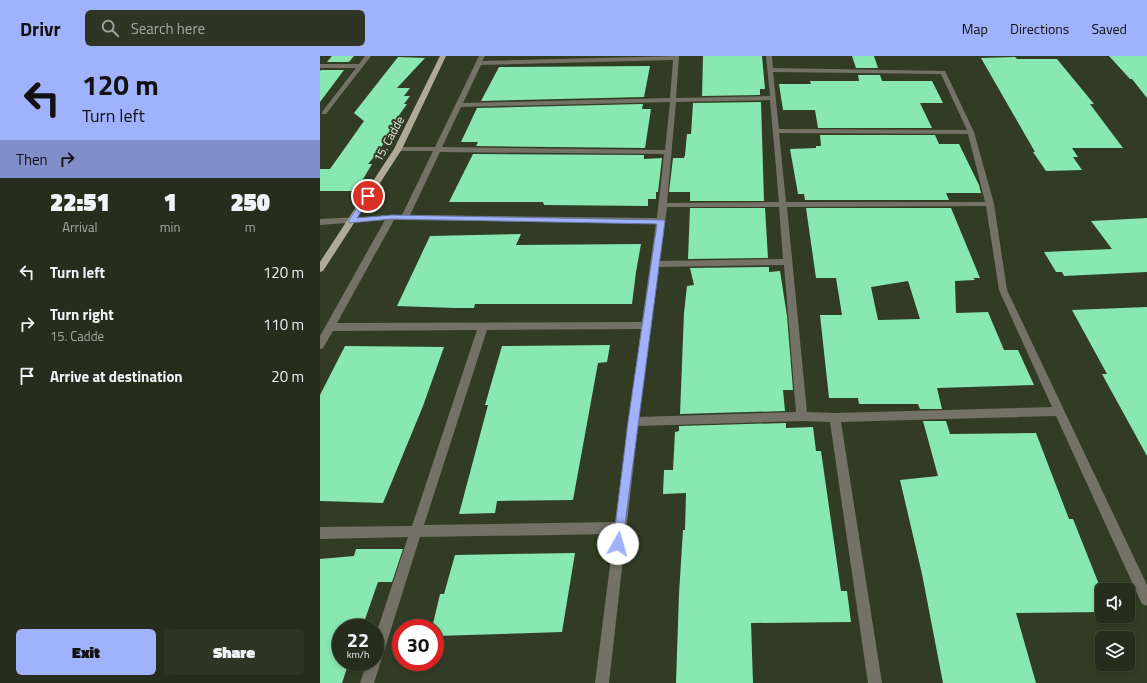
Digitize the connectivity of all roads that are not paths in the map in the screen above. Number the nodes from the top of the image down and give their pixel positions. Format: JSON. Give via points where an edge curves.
{"nodes":[{"id":1,"x":368,"y":56,"type":"edge"},
{"id":2,"x":443,"y":56,"type":"edge"},
{"id":3,"x":768,"y":56,"type":"edge"},
{"id":4,"x":676,"y":57,"type":"edge"},
{"id":5,"x":480,"y":59,"type":"edge"},
{"id":6,"x":320,"y":66,"type":"edge"},
{"id":7,"x":361,"y":66,"type":"junction"},
{"id":8,"x":770,"y":70,"type":"junction"},
{"id":9,"x":772,"y":98,"type":"junction"},
{"id":10,"x":673,"y":100,"type":"junction"},
{"id":11,"x":459,"y":105,"type":"junction"},
{"id":12,"x":324,"y":114,"type":"dead end"},
{"id":13,"x":775,"y":131,"type":"junction"},
{"id":14,"x":971,"y":132,"type":"junction"},
{"id":15,"x":398,"y":149,"type":"junction"},
{"id":16,"x":437,"y":150,"type":"junction"},
{"id":17,"x":668,"y":152,"type":"junction"},
{"id":18,"x":782,"y":203,"type":"junction"},
{"id":19,"x":990,"y":204,"type":"junction"},
{"id":20,"x":663,"y":205,"type":"junction"},
{"id":21,"x":392,"y":217,"type":"junction"},
{"id":22,"x":405,"y":217,"type":"junction"},
{"id":23,"x":351,"y":221,"type":"junction"},
{"id":24,"x":661,"y":221,"type":"junction"},
{"id":25,"x":320,"y":222,"type":"edge"},
{"id":26,"x":787,"y":262,"type":"junction"},
{"id":27,"x":655,"y":264,"type":"junction"},
{"id":28,"x":320,"y":269,"type":"edge"},
{"id":29,"x":647,"y":324,"type":"junction"},
{"id":30,"x":483,"y":326,"type":"junction"},
{"id":31,"x":330,"y":327,"type":"junction"},
{"id":32,"x":320,"y":345,"type":"edge"},
{"id":33,"x":1059,"y":411,"type":"junction"},
{"id":34,"x":802,"y":416,"type":"junction"},
{"id":35,"x":835,"y":418,"type":"junction"},
{"id":36,"x":633,"y":422,"type":"junction"},
{"id":37,"x":620,"y":528,"type":"junction"},
{"id":38,"x":417,"y":531,"type":"junction"},
{"id":39,"x":320,"y":533,"type":"edge"},
{"id":40,"x":1147,"y":599,"type":"edge"},
{"id":41,"x":384,"y":631,"type":"edge"},
{"id":42,"x":371,"y":671,"type":"edge"},
{"id":43,"x":367,"y":683,"type":"edge"},
{"id":44,"x":602,"y":683,"type":"edge"},
{"id":45,"x":874,"y":683,"type":"edge"}],
"edges":[{"from":1,"to":7,"type":"street"},
{"from":2,"to":15,"type":"main road","name":"15. Cadde"},
{"from":3,"to":8,"type":"street"},
{"from":4,"to":5,"type":"street"},
{"from":4,"to":10,"type":"street"},
{"from":5,"to":11,"type":"street"},
{"from":6,"to":7,"type":"street"},
{"from":7,"to":12,"type":"street"},
{"from":8,"to":9,"type":"street"},
{"from":8,"to":14,"type":"street","via":[[943,72]]},
{"from":9,"to":10,"type":"street"},
{"from":9,"to":13,"type":"street"},
{"from":10,"to":11,"type":"street"},
{"from":10,"to":17,"type":"street"},
{"from":11,"to":16,"type":"street"},
{"from":13,"to":14,"type":"street"},
{"from":13,"to":18,"type":"street"},
{"from":14,"to":19,"type":"street"},
{"from":15,"to":16,"type":"street"},
{"from":15,"to":23,"type":"main road","name":"15. Cadde"},
{"from":16,"to":17,"type":"street"},
{"from":16,"to":22,"type":"street"},
{"from":17,"to":20,"type":"street"},
{"from":18,"to":19,"type":"street"},
{"from":18,"to":20,"type":"street"},
{"from":18,"to":26,"type":"street"},
{"from":19,"to":33,"type":"street","via":[[1003,290]]},
{"from":20,"to":24,"type":"street"},
{"from":21,"to":22,"type":"street"},
{"from":21,"to":23,"type":"street"},
{"from":21,"to":31,"type":"street"},
{"from":22,"to":24,"type":"street"},
{"from":23,"to":25,"type":"street"},
{"from":23,"to":28,"type":"main road","name":"15. Cadde"},
{"from":24,"to":27,"type":"street"},
{"from":26,"to":27,"type":"street"},
{"from":26,"to":34,"type":"street"},
{"from":27,"to":29,"type":"street"},
{"from":29,"to":30,"type":"street"},
{"from":29,"to":36,"type":"street"},
{"from":30,"to":31,"type":"street"},
{"from":30,"to":38,"type":"street"},
{"from":31,"to":32,"type":"street"},
{"from":33,"to":35,"type":"street"},
{"from":33,"to":40,"type":"street"},
{"from":34,"to":35,"type":"street"},
{"from":34,"to":36,"type":"street"},
{"from":35,"to":45,"type":"street"},
{"from":36,"to":37,"type":"street"},
{"from":37,"to":38,"type":"street"},
{"from":37,"to":44,"type":"street"},
{"from":38,"to":39,"type":"street"},
{"from":38,"to":41,"type":"street"},
{"from":42,"to":43,"type":"street"}]}
